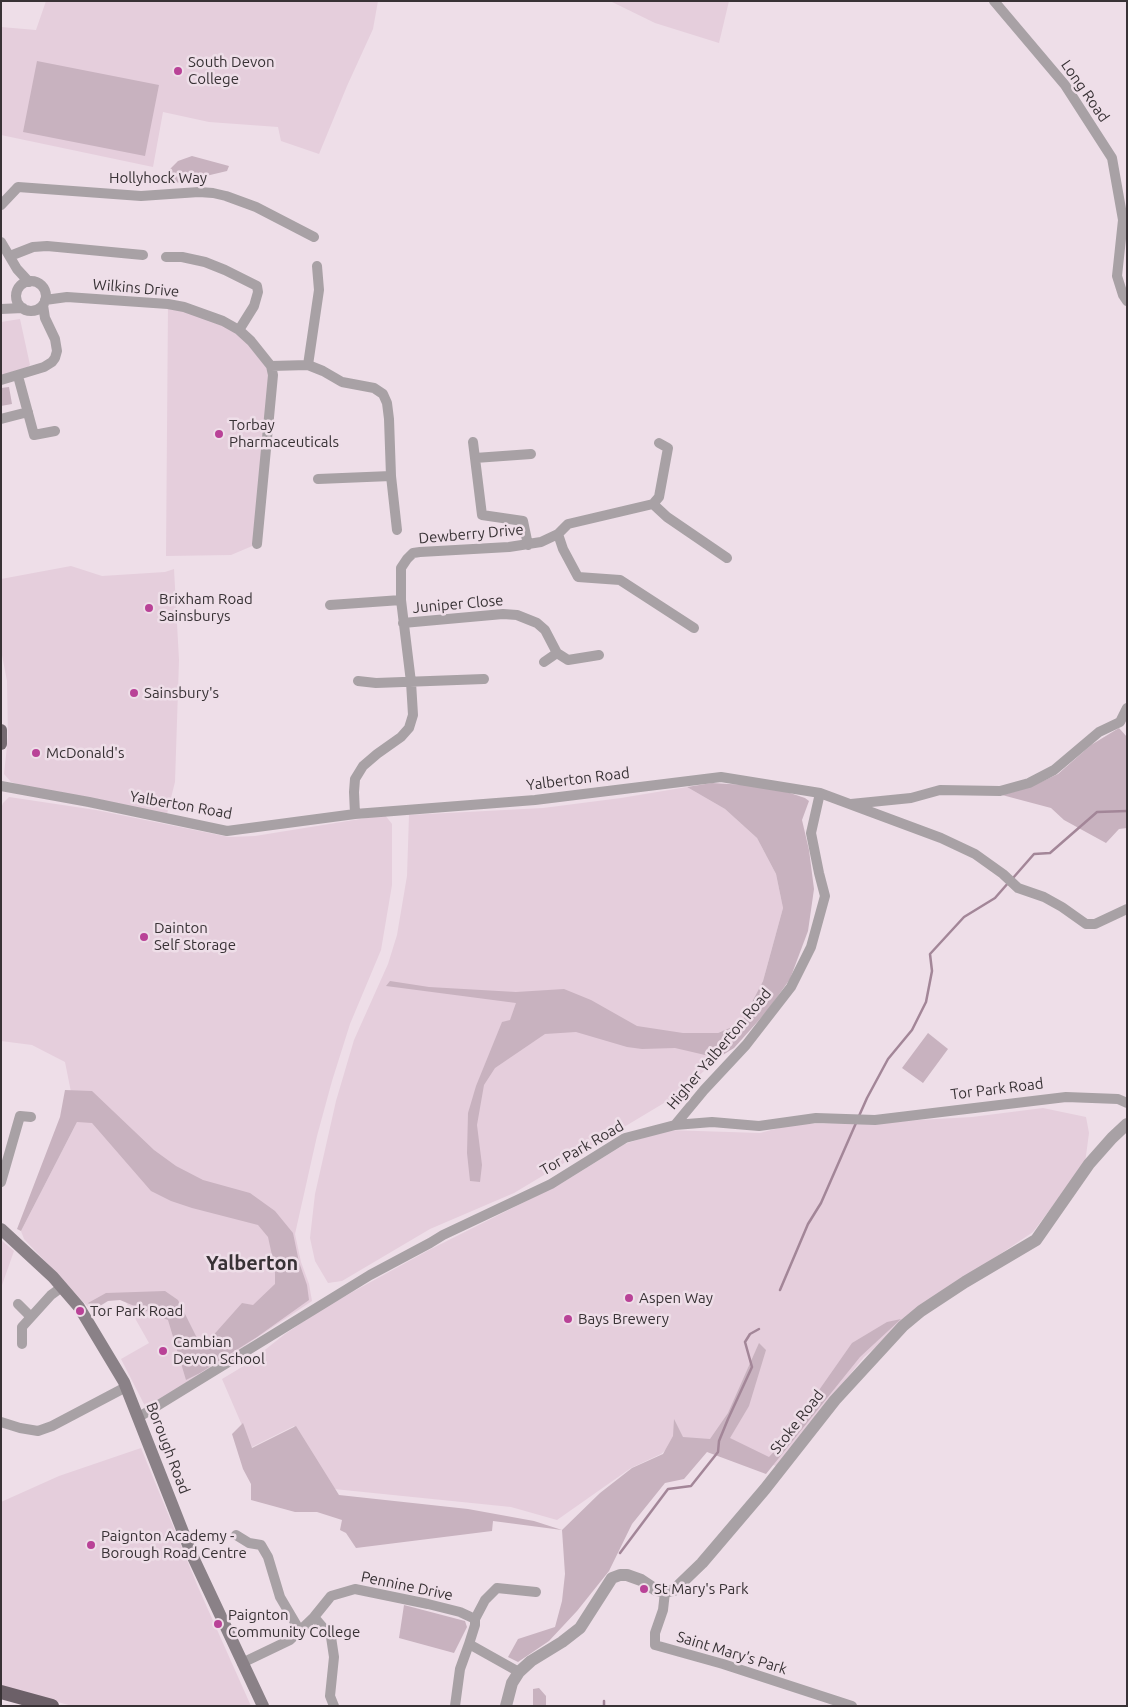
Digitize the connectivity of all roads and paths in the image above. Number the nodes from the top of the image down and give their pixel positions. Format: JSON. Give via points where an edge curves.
{"nodes":[{"id":1,"x":994,"y":1,"type":"edge"},
{"id":2,"x":1,"y":205,"type":"edge"},
{"id":3,"x":314,"y":237,"type":"dead end"},
{"id":4,"x":2,"y":245,"type":"edge"},
{"id":5,"x":143,"y":255,"type":"dead end"},
{"id":6,"x":10,"y":256,"type":"junction"},
{"id":7,"x":166,"y":257,"type":"dead end"},
{"id":8,"x":317,"y":266,"type":"dead end"},
{"id":9,"x":16,"y":269,"type":"junction"},
{"id":10,"x":29,"y":282,"type":"junction"},
{"id":11,"x":43,"y":288,"type":"junction"},
{"id":12,"x":18,"y":292,"type":"junction"},
{"id":13,"x":67,"y":296,"type":"junction"},
{"id":14,"x":1127,"y":301,"type":"edge"},
{"id":15,"x":44,"y":302,"type":"junction"},
{"id":16,"x":1,"y":309,"type":"edge"},
{"id":17,"x":28,"y":310,"type":"junction"},
{"id":18,"x":45,"y":318,"type":"junction"},
{"id":19,"x":239,"y":330,"type":"junction"},
{"id":20,"x":308,"y":365,"type":"junction"},
{"id":21,"x":271,"y":366,"type":"junction"},
{"id":22,"x":18,"y":376,"type":"junction"},
{"id":23,"x":1,"y":380,"type":"edge"},
{"id":24,"x":28,"y":412,"type":"junction"},
{"id":25,"x":1,"y":418,"type":"edge"},
{"id":26,"x":55,"y":431,"type":"dead end"},
{"id":27,"x":473,"y":442,"type":"dead end"},
{"id":28,"x":659,"y":443,"type":"dead end"},
{"id":29,"x":531,"y":454,"type":"dead end"},
{"id":30,"x":475,"y":458,"type":"junction"},
{"id":31,"x":391,"y":476,"type":"junction"},
{"id":32,"x":318,"y":479,"type":"dead end"},
{"id":33,"x":653,"y":504,"type":"junction"},
{"id":34,"x":397,"y":530,"type":"dead end"},
{"id":35,"x":558,"y":534,"type":"junction"},
{"id":36,"x":257,"y":544,"type":"dead end"},
{"id":37,"x":528,"y":545,"type":"junction"},
{"id":38,"x":726,"y":558,"type":"dead end"},
{"id":39,"x":401,"y":600,"type":"junction"},
{"id":40,"x":330,"y":605,"type":"dead end"},
{"id":41,"x":403,"y":624,"type":"junction"},
{"id":42,"x":694,"y":628,"type":"dead end"},
{"id":43,"x":557,"y":653,"type":"junction"},
{"id":44,"x":599,"y":655,"type":"dead end"},
{"id":45,"x":544,"y":662,"type":"dead end"},
{"id":46,"x":484,"y":679,"type":"dead end"},
{"id":47,"x":358,"y":681,"type":"dead end"},
{"id":48,"x":411,"y":682,"type":"junction"},
{"id":49,"x":1127,"y":708,"type":"edge"},
{"id":50,"x":1,"y":730,"type":"edge"},
{"id":51,"x":1,"y":744,"type":"edge"},
{"id":52,"x":1,"y":786,"type":"edge"},
{"id":53,"x":820,"y":793,"type":"junction"},
{"id":54,"x":848,"y":804,"type":"junction"},
{"id":55,"x":355,"y":814,"type":"junction"},
{"id":56,"x":1127,"y":909,"type":"edge"},
{"id":57,"x":1127,"y":1103,"type":"edge"},
{"id":58,"x":30,"y":1117,"type":"dead end"},
{"id":59,"x":1127,"y":1124,"type":"edge"},
{"id":60,"x":674,"y":1125,"type":"junction"},
{"id":61,"x":1,"y":1182,"type":"edge"},
{"id":62,"x":1,"y":1229,"type":"edge"},
{"id":63,"x":62,"y":1287,"type":"junction"},
{"id":64,"x":18,"y":1304,"type":"dead end"},
{"id":65,"x":31,"y":1317,"type":"junction"},
{"id":66,"x":22,"y":1344,"type":"dead end"},
{"id":67,"x":126,"y":1387,"type":"junction"},
{"id":68,"x":139,"y":1417,"type":"junction"},
{"id":69,"x":1,"y":1422,"type":"edge"},
{"id":70,"x":236,"y":1535,"type":"dead end"},
{"id":71,"x":536,"y":1592,"type":"dead end"},
{"id":72,"x":665,"y":1592,"type":"junction"},
{"id":73,"x":314,"y":1617,"type":"junction"},
{"id":74,"x":475,"y":1619,"type":"junction"},
{"id":75,"x":300,"y":1631,"type":"junction"},
{"id":76,"x":469,"y":1644,"type":"junction"},
{"id":77,"x":242,"y":1663,"type":"junction"},
{"id":78,"x":519,"y":1672,"type":"junction"},
{"id":79,"x":1,"y":1692,"type":"edge"},
{"id":80,"x":52,"y":1706,"type":"edge"},
{"id":81,"x":263,"y":1706,"type":"edge"},
{"id":82,"x":334,"y":1706,"type":"edge"},
{"id":83,"x":455,"y":1706,"type":"edge"},
{"id":84,"x":506,"y":1706,"type":"edge"},
{"id":85,"x":852,"y":1706,"type":"edge"}],
"edges":[{"from":1,"to":14,"type":"street","name":"Long Road","via":[[1065,85],[1112,158],[1123,220],[1117,276]]},
{"from":2,"to":3,"type":"street","name":"Hollyhock Way","via":[[18,186],[142,196],[213,193],[256,207]]},
{"from":4,"to":6,"type":"street"},
{"from":5,"to":6,"type":"street","via":[[47,246],[33,247]]},
{"from":6,"to":9,"type":"street"},
{"from":7,"to":19,"type":"street","via":[[205,262],[257,286],[254,306]]},
{"from":8,"to":20,"type":"street","via":[[318,290]]},
{"from":9,"to":10,"type":"street"},
{"from":9,"to":12,"type":"street"},
{"from":10,"to":11,"type":"street","name":"Wilkins Drive"},
{"from":10,"to":12,"type":"street","name":"Wilkins Drive","via":[[23,284]]},
{"from":11,"to":13,"type":"street","name":"Wilkins Drive"},
{"from":11,"to":15,"type":"street"},
{"from":12,"to":16,"type":"street","name":"Wilkins Drive"},
{"from":12,"to":17,"type":"street","via":[[20,305]]},
{"from":13,"to":15,"type":"street","name":"Wilkins Drive"},
{"from":13,"to":19,"type":"street","name":"Wilkins Drive","via":[[176,305]]},
{"from":15,"to":17,"type":"street","name":"Wilkins Drive","via":[[38,309]]},
{"from":15,"to":18,"type":"street"},
{"from":16,"to":17,"type":"street","name":"Wilkins Drive"},
{"from":17,"to":18,"type":"street"},
{"from":18,"to":22,"type":"street","via":[[55,339],[55,358],[44,367]]},
{"from":19,"to":21,"type":"street","name":"Wilkins Drive"},
{"from":20,"to":21,"type":"street"},
{"from":20,"to":31,"type":"street","via":[[342,382],[374,388],[383,394],[389,418]]},
{"from":21,"to":36,"type":"street","via":[[273,389]]},
{"from":22,"to":23,"type":"street"},
{"from":22,"to":24,"type":"street"},
{"from":24,"to":25,"type":"street"},
{"from":24,"to":26,"type":"street","via":[[34,435]]},
{"from":27,"to":30,"type":"street"},
{"from":28,"to":33,"type":"street","via":[[668,448],[659,497]]},
{"from":29,"to":30,"type":"street"},
{"from":30,"to":37,"type":"street","via":[[482,516],[523,521]]},
{"from":31,"to":32,"type":"street"},
{"from":31,"to":34,"type":"street"},
{"from":33,"to":35,"type":"street","name":"Dewberry Drive","via":[[568,524]]},
{"from":33,"to":38,"type":"street"},
{"from":35,"to":37,"type":"street","name":"Dewberry Drive"},
{"from":35,"to":42,"type":"street","via":[[578,577],[620,580]]},
{"from":37,"to":39,"type":"street","name":"Dewberry Drive","via":[[413,553],[401,568]]},
{"from":39,"to":40,"type":"street"},
{"from":39,"to":41,"type":"street","name":"Dewberry Drive"},
{"from":41,"to":43,"type":"street","name":"Juniper Close","via":[[516,615],[538,623]]},
{"from":41,"to":48,"type":"street","name":"Dewberry Drive"},
{"from":43,"to":44,"type":"street","via":[[568,660]]},
{"from":43,"to":45,"type":"street"},
{"from":46,"to":48,"type":"street"},
{"from":47,"to":48,"type":"street"},
{"from":48,"to":55,"type":"street","name":"Dewberry Drive","via":[[413,715],[409,728],[363,766],[355,778]]},
{"from":49,"to":54,"type":"street","via":[[1120,722],[1099,732],[1054,770],[1029,783],[1000,791],[940,790],[911,798]]},
{"from":50,"to":51,"type":"main road"},
{"from":52,"to":55,"type":"street","name":"Yalberton Road","via":[[227,831]]},
{"from":53,"to":54,"type":"street","name":"Yalberton Road"},
{"from":53,"to":55,"type":"street","name":"Yalberton Road","via":[[721,777],[535,800]]},
{"from":53,"to":60,"type":"street","name":"Higher Yalberton Road","via":[[811,833],[825,896],[811,947],[791,986],[746,1045]]},
{"from":54,"to":56,"type":"street","name":"Yalberton Road","via":[[975,854],[1018,888],[1044,897],[1086,924],[1095,924]]},
{"from":57,"to":60,"type":"street","name":"Tor Park Road","via":[[1118,1099],[1066,1097],[866,1120],[816,1118],[758,1126],[712,1122]]},
{"from":58,"to":61,"type":"street","via":[[20,1116]]},
{"from":59,"to":72,"type":"street","name":"Stoke Road","via":[[1089,1164],[1036,1240],[965,1282],[902,1326],[835,1400],[702,1563],[674,1590]]},
{"from":60,"to":68,"type":"street","name":"Tor Park Road","via":[[625,1138],[551,1184],[443,1234],[328,1300]]},
{"from":62,"to":63,"type":"main road","name":"Borough Road"},
{"from":63,"to":65,"type":"street"},
{"from":63,"to":67,"type":"main road","name":"Borough Road","via":[[80,1306]]},
{"from":64,"to":65,"type":"street"},
{"from":65,"to":66,"type":"street","via":[[22,1327]]},
{"from":67,"to":68,"type":"main road","name":"Borough Road"},
{"from":67,"to":69,"type":"street","via":[[38,1431]]},
{"from":68,"to":77,"type":"main road","name":"Borough Road","via":[[192,1555]]},
{"from":70,"to":75,"type":"street","via":[[249,1543],[261,1545],[280,1597]]},
{"from":71,"to":74,"type":"street","via":[[497,1588],[485,1600]]},
{"from":72,"to":78,"type":"street","via":[[628,1575],[612,1578],[580,1628]]},
{"from":72,"to":85,"type":"street","name":"Saint Mary's Park","via":[[663,1610],[654,1633],[656,1645]]},
{"from":73,"to":74,"type":"street","name":"Pennine Drive","via":[[331,1596],[354,1589],[428,1604]]},
{"from":73,"to":75,"type":"street","name":"Pennine Drive"},
{"from":73,"to":82,"type":"street","via":[[331,1637],[334,1657],[330,1696]]},
{"from":74,"to":76,"type":"street"},
{"from":75,"to":77,"type":"street","name":"Pennine Drive","via":[[290,1640]]},
{"from":76,"to":78,"type":"street"},
{"from":76,"to":83,"type":"street","via":[[460,1669]]},
{"from":77,"to":81,"type":"main road","name":"Borough Road"},
{"from":78,"to":84,"type":"street","via":[[512,1683]]},
{"from":79,"to":80,"type":"highway"}]}
